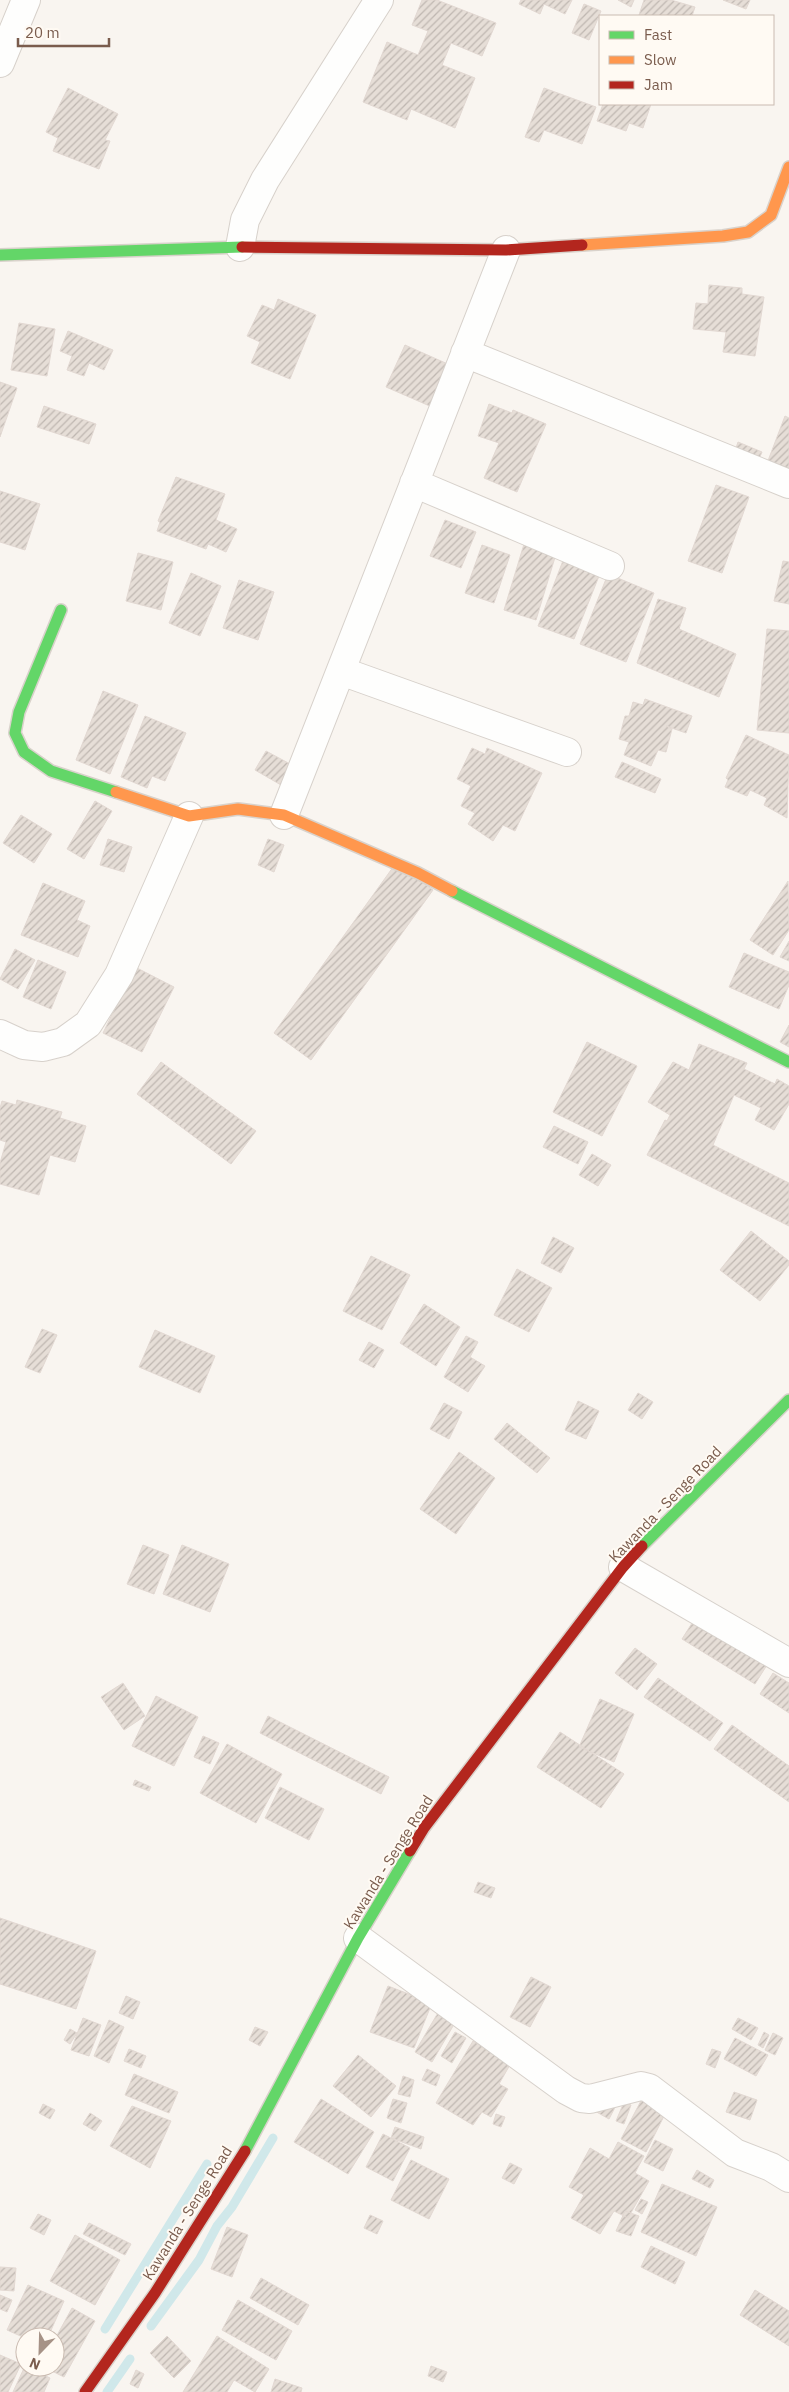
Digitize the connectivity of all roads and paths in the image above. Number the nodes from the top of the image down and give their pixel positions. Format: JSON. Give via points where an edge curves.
{"nodes":[{"id":1,"x":26,"y":0,"type":"edge"},
{"id":2,"x":380,"y":0,"type":"edge"},
{"id":3,"x":0,"y":63,"type":"edge"},
{"id":4,"x":789,"y":167,"type":"edge"},
{"id":5,"x":240,"y":247,"type":"junction"},
{"id":6,"x":506,"y":250,"type":"junction"},
{"id":7,"x":0,"y":255,"type":"edge"},
{"id":8,"x":465,"y":353,"type":"junction"},
{"id":9,"x":414,"y":483,"type":"junction"},
{"id":10,"x":789,"y":484,"type":"edge"},
{"id":11,"x":610,"y":566,"type":"dead end"},
{"id":12,"x":61,"y":610,"type":"dead end"},
{"id":13,"x":341,"y":671,"type":"junction"},
{"id":14,"x":567,"y":752,"type":"dead end"},
{"id":15,"x":284,"y":815,"type":"junction"},
{"id":16,"x":189,"y":816,"type":"junction"},
{"id":17,"x":0,"y":1034,"type":"edge"},
{"id":18,"x":789,"y":1062,"type":"edge"},
{"id":19,"x":789,"y":1400,"type":"edge"},
{"id":20,"x":623,"y":1567,"type":"junction"},
{"id":21,"x":789,"y":1662,"type":"edge"},
{"id":22,"x":358,"y":1938,"type":"junction"},
{"id":23,"x":789,"y":2178,"type":"edge"},
{"id":24,"x":85,"y":2392,"type":"edge"}],
"edges":[{"from":1,"to":3,"type":"street"},
{"from":2,"to":5,"type":"street","via":[[265,180],[245,220]]},
{"from":4,"to":6,"type":"street","via":[[771,215],[748,232]]},
{"from":5,"to":6,"type":"street"},
{"from":5,"to":7,"type":"street"},
{"from":6,"to":8,"type":"street"},
{"from":8,"to":9,"type":"street"},
{"from":8,"to":10,"type":"street"},
{"from":9,"to":11,"type":"street"},
{"from":9,"to":13,"type":"street"},
{"from":12,"to":16,"type":"street","via":[[19,712],[15,733],[24,752],[51,771]]},
{"from":13,"to":14,"type":"street"},
{"from":13,"to":15,"type":"street"},
{"from":15,"to":16,"type":"street","via":[[238,809]]},
{"from":15,"to":18,"type":"street","via":[[418,873]]},
{"from":16,"to":17,"type":"street","via":[[119,975],[88,1024],[63,1042],[43,1047],[24,1045]]},
{"from":19,"to":20,"type":"street","name":"Kawanda - Senge Road"},
{"from":20,"to":21,"type":"street"},
{"from":20,"to":22,"type":"street","name":"Kawanda - Senge Road","via":[[424,1828]]},
{"from":22,"to":23,"type":"street","via":[[566,2090],[590,2099],[641,2086],[649,2088],[735,2153],[772,2167]]},
{"from":22,"to":24,"type":"street","name":"Kawanda - Senge Road","via":[[238,2164]]}]}
